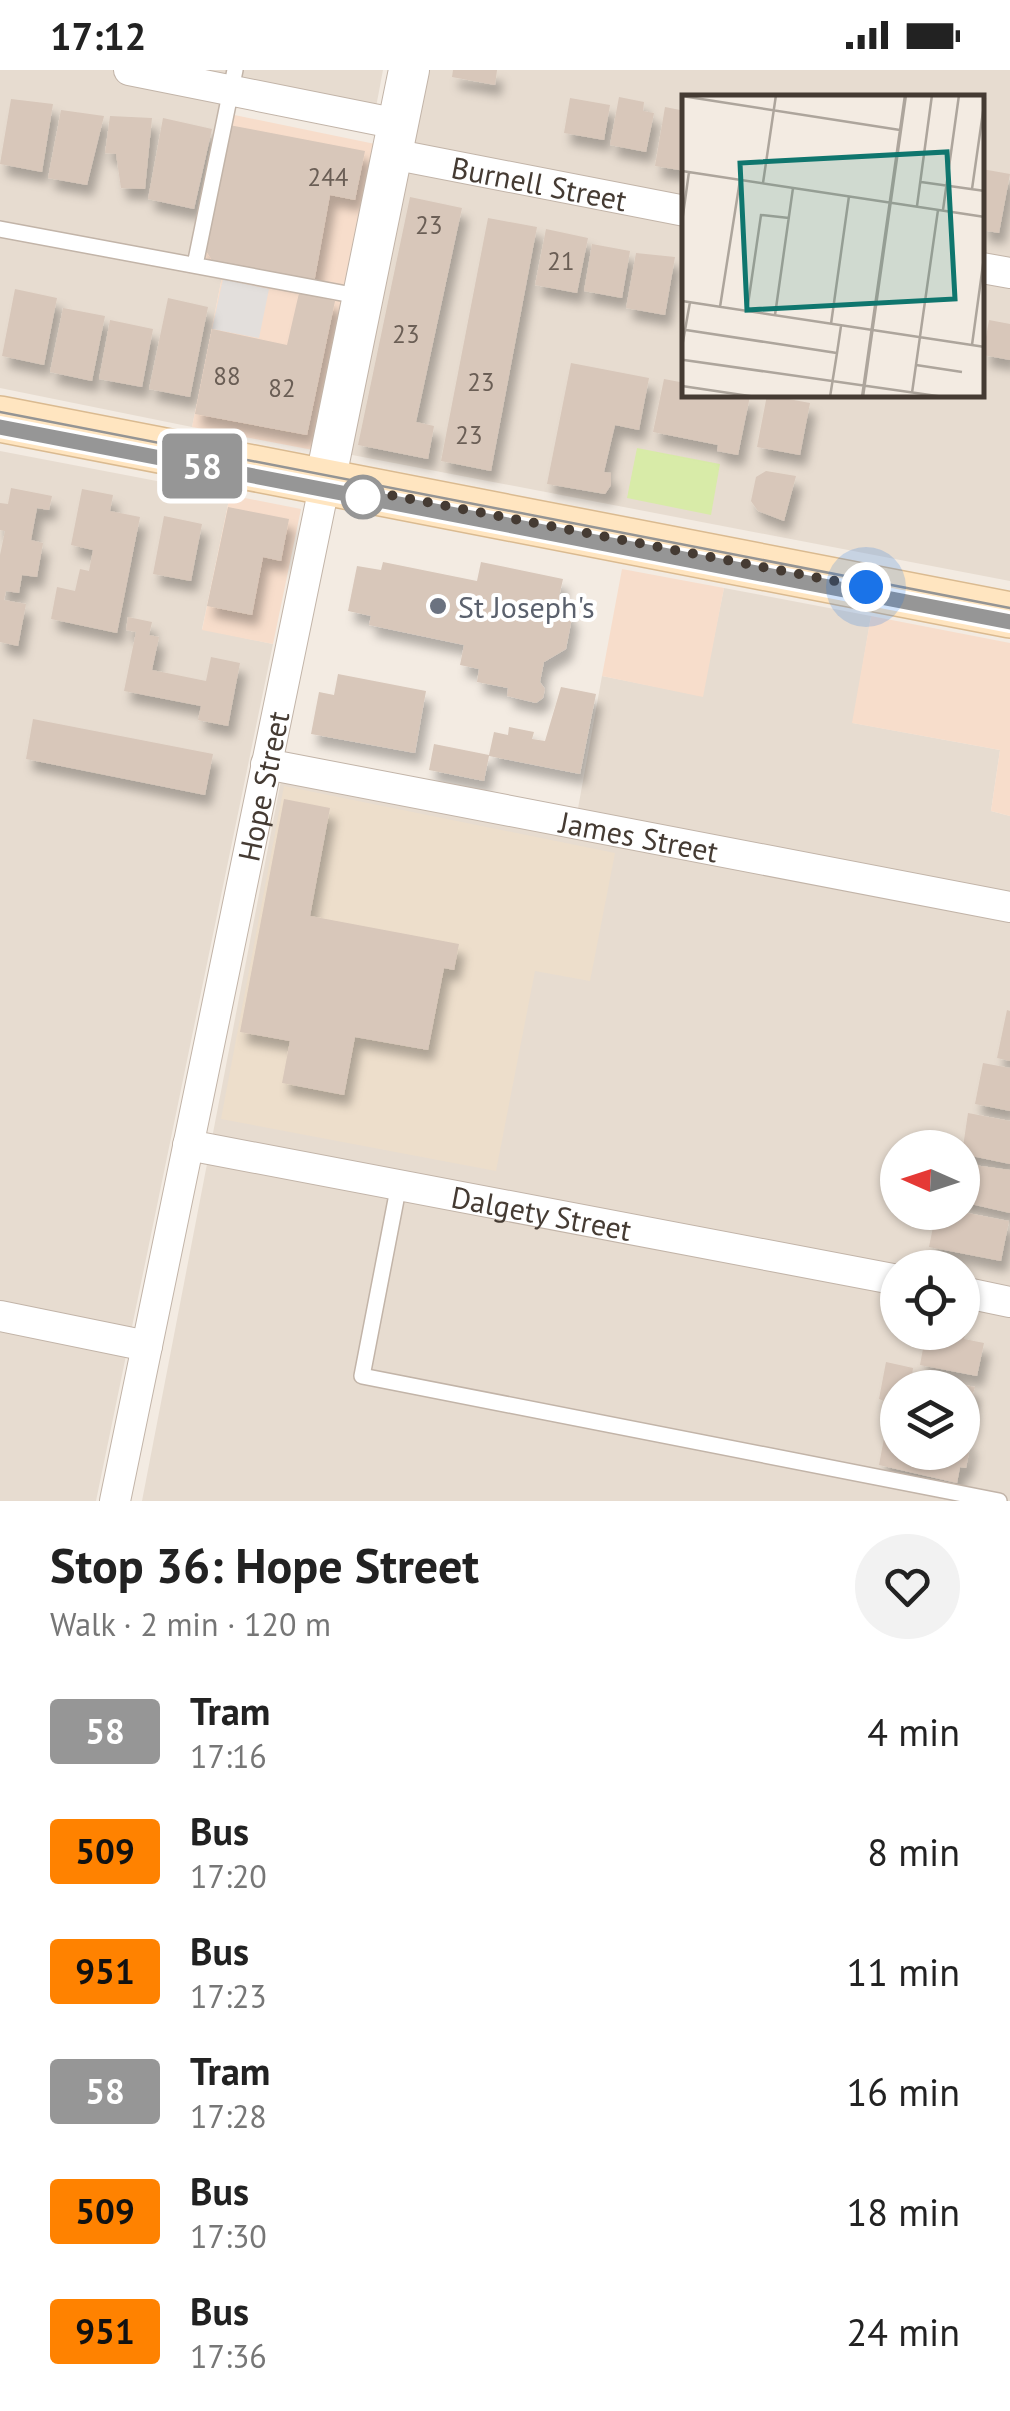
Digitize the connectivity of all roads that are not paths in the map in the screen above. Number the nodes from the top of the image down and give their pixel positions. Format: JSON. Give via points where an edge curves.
{"nodes":[{"id":1,"x":129,"y":70,"type":"edge"},
{"id":2,"x":409,"y":70,"type":"edge"},
{"id":3,"x":233,"y":80,"type":"edge"},
{"id":4,"x":395,"y":139,"type":"junction"},
{"id":5,"x":682,"y":210,"type":"edge"},
{"id":6,"x":0,"y":229,"type":"edge"},
{"id":7,"x":195,"y":265,"type":"junction"},
{"id":8,"x":985,"y":269,"type":"edge"},
{"id":9,"x":1010,"y":273,"type":"edge"},
{"id":10,"x":362,"y":297,"type":"junction"},
{"id":11,"x":0,"y":419,"type":"edge"},
{"id":12,"x":325,"y":482,"type":"junction"},
{"id":13,"x":1010,"y":615,"type":"edge"},
{"id":14,"x":266,"y":764,"type":"junction"},
{"id":15,"x":1010,"y":907,"type":"edge"},
{"id":16,"x":188,"y":1145,"type":"junction"},
{"id":17,"x":399,"y":1184,"type":"junction"},
{"id":18,"x":880,"y":1277,"type":"edge"},
{"id":19,"x":980,"y":1296,"type":"edge"},
{"id":20,"x":1010,"y":1302,"type":"edge"},
{"id":21,"x":0,"y":1316,"type":"edge"},
{"id":22,"x":147,"y":1346,"type":"junction"},
{"id":23,"x":115,"y":1501,"type":"edge"},
{"id":24,"x":999,"y":1501,"type":"edge"}],
"edges":[{"from":1,"to":3,"type":"street","name":"Burnell Street"},
{"from":2,"to":4,"type":"street","name":"Hope Street"},
{"from":3,"to":4,"type":"street","name":"Burnell Street"},
{"from":3,"to":7,"type":"lane"},
{"from":4,"to":5,"type":"street","name":"Burnell Street"},
{"from":4,"to":10,"type":"street","name":"Hope Street"},
{"from":6,"to":7,"type":"lane"},
{"from":7,"to":10,"type":"lane"},
{"from":8,"to":9,"type":"street"},
{"from":10,"to":12,"type":"street","name":"Hope Street"},
{"from":11,"to":12,"type":"main road"},
{"from":12,"to":13,"type":"main road"},
{"from":12,"to":14,"type":"street","name":"Hope Street"},
{"from":14,"to":15,"type":"street","name":"James Street"},
{"from":14,"to":16,"type":"street","name":"Hope Street"},
{"from":16,"to":17,"type":"street","name":"Dalgety Street"},
{"from":16,"to":22,"type":"street","name":"Hope Street"},
{"from":17,"to":18,"type":"street","name":"Dalgety Street"},
{"from":17,"to":24,"type":"lane","via":[[362,1376]]},
{"from":19,"to":20,"type":"street"},
{"from":21,"to":22,"type":"street"},
{"from":22,"to":23,"type":"street","name":"Hope Street"}]}
